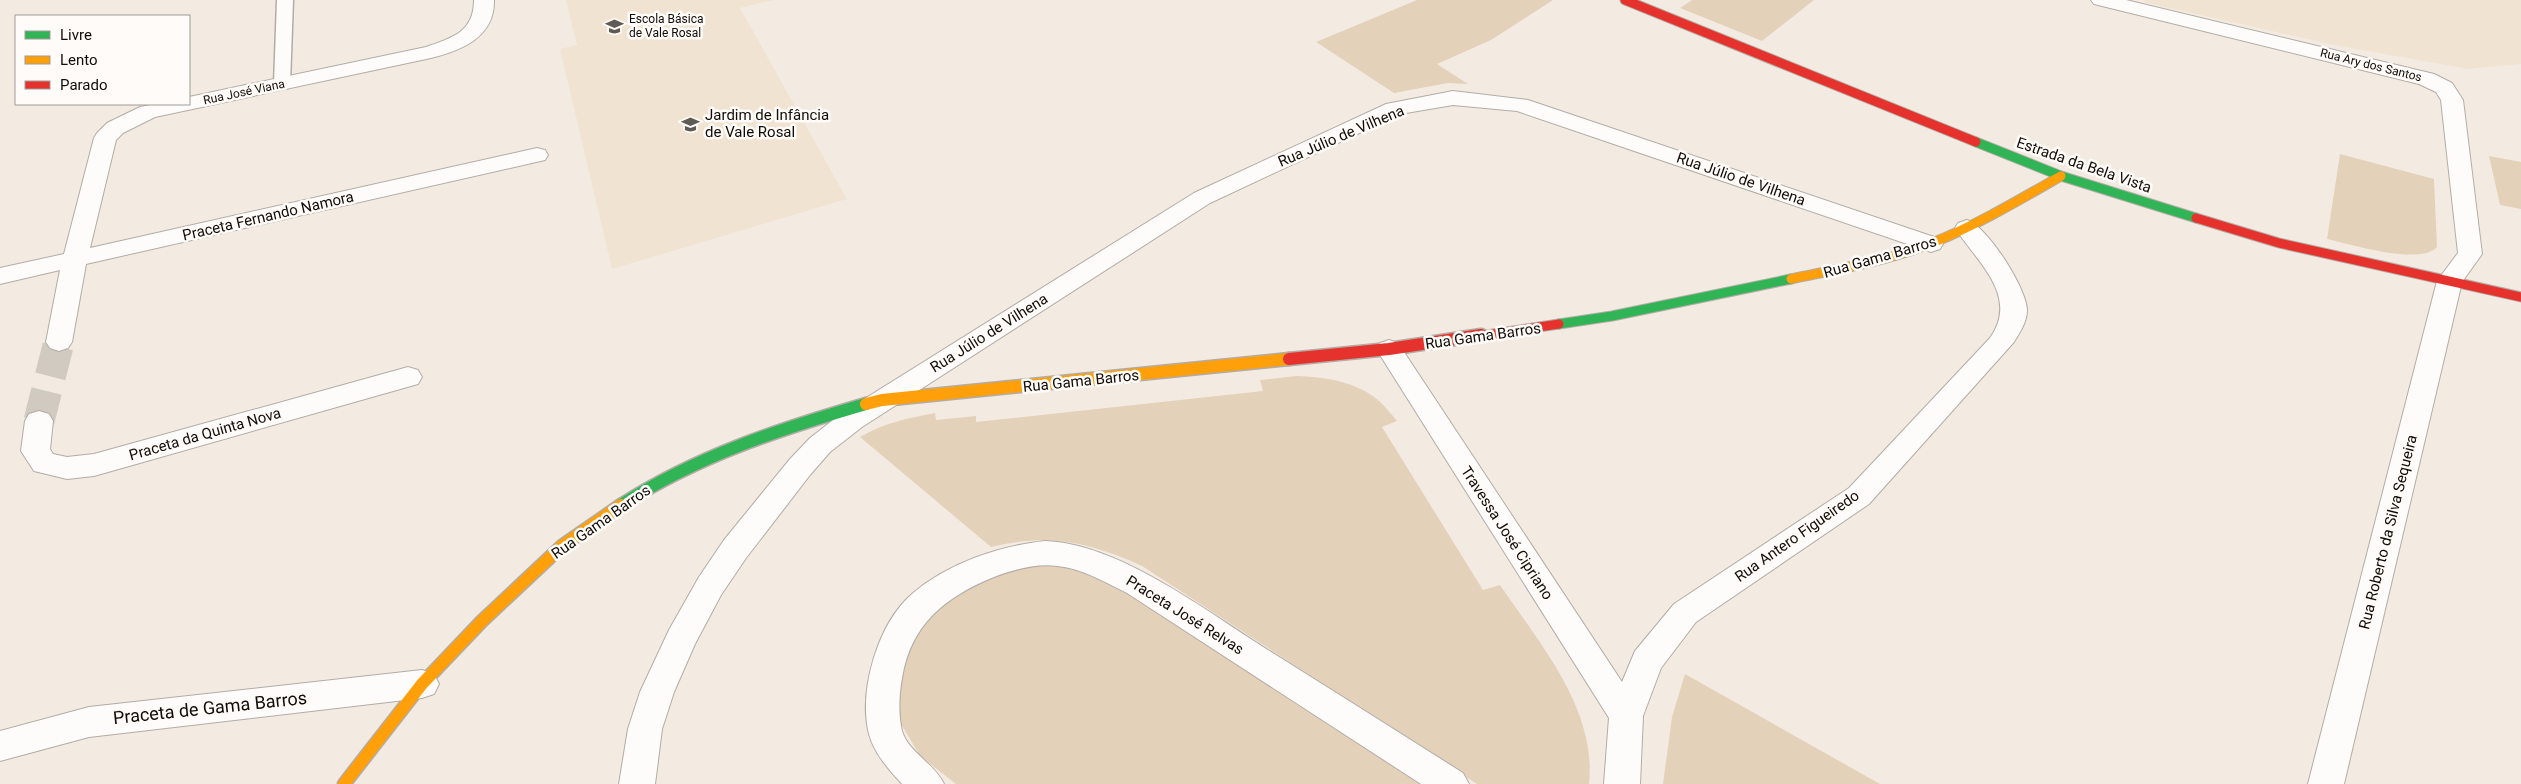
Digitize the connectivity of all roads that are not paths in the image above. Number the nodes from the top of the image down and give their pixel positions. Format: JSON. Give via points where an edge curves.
{"nodes":[{"id":1,"x":285,"y":0,"type":"edge"},
{"id":2,"x":484,"y":0,"type":"edge"},
{"id":3,"x":1625,"y":0,"type":"edge"},
{"id":4,"x":2101,"y":0,"type":"edge"},
{"id":5,"x":282,"y":84,"type":"junction"},
{"id":6,"x":190,"y":103,"type":"edge"},
{"id":7,"x":182,"y":105,"type":"edge"},
{"id":8,"x":537,"y":155,"type":"dead end"},
{"id":9,"x":2061,"y":176,"type":"junction"},
{"id":10,"x":1967,"y":228,"type":"junction"},
{"id":11,"x":1931,"y":244,"type":"junction"},
{"id":12,"x":75,"y":259,"type":"junction"},
{"id":13,"x":0,"y":276,"type":"edge"},
{"id":14,"x":2450,"y":280,"type":"junction"},
{"id":15,"x":2521,"y":297,"type":"edge"},
{"id":16,"x":59,"y":342,"type":"tunnel mouth"},
{"id":17,"x":1389,"y":350,"type":"junction"},
{"id":18,"x":408,"y":377,"type":"dead end"},
{"id":19,"x":882,"y":400,"type":"junction"},
{"id":20,"x":39,"y":421,"type":"tunnel mouth"},
{"id":21,"x":422,"y":684,"type":"junction"},
{"id":22,"x":1626,"y":716,"type":"junction"},
{"id":23,"x":0,"y":746,"type":"edge"},
{"id":24,"x":344,"y":784,"type":"edge"},
{"id":25,"x":637,"y":784,"type":"edge"},
{"id":26,"x":926,"y":784,"type":"edge"},
{"id":27,"x":1451,"y":784,"type":"edge"},
{"id":28,"x":1622,"y":784,"type":"edge"},
{"id":29,"x":2326,"y":784,"type":"edge"}],
"edges":[{"from":1,"to":5,"type":"lane"},
{"from":2,"to":5,"type":"street","name":"Rua José Viana","via":[[485,16],[480,26],[453,45]]},
{"from":3,"to":9,"type":"street","name":"Estrada da Bela Vista"},
{"from":4,"to":14,"type":"street","name":"Rua Ary dos Santos","via":[[2378,66],[2426,79],[2444,88],[2452,100],[2470,254]]},
{"from":5,"to":6,"type":"street","name":"Rua José Viana"},
{"from":7,"to":12,"type":"street","name":"Rua José Viana","via":[[148,112],[115,128],[105,138]]},
{"from":8,"to":12,"type":"street","name":"Praceta Fernando Namora"},
{"from":9,"to":10,"type":"street","name":"Rua Gama Barros"},
{"from":9,"to":14,"type":"street","name":"Estrada da Bela Vista","via":[[2279,243]]},
{"from":10,"to":11,"type":"street","name":"Rua Gama Barros"},
{"from":10,"to":22,"type":"street","name":"Rua Antero Figueiredo","via":[[2013,296],[2014,319],[1999,344],[1859,496],[1685,613],[1648,661]]},
{"from":11,"to":17,"type":"street","name":"Rua Gama Barros","via":[[1868,263],[1612,316]]},
{"from":11,"to":19,"type":"street","name":"Rua Júlio de Vilhena","via":[[1556,116],[1503,103],[1453,98],[1394,109],[1202,198]]},
{"from":12,"to":13,"type":"street","name":"Praceta Fernando Namora"},
{"from":12,"to":16,"type":"street"},
{"from":14,"to":15,"type":"street","name":"Estrada da Bela Vista"},
{"from":14,"to":29,"type":"street","name":"Rua Roberto da Silva Sequeira"},
{"from":17,"to":19,"type":"street","name":"Rua Gama Barros"},
{"from":17,"to":22,"type":"street","name":"Travessa José Cipriano"},
{"from":18,"to":20,"type":"street","name":"Praceta da Quinta Nova","via":[[94,465],[67,468],[44,464],[35,451]]},
{"from":19,"to":21,"type":"street","name":"Rua Gama Barros","via":[[800,423],[713,455],[638,493],[562,546],[482,621]]},
{"from":19,"to":25,"type":"street","via":[[820,445],[768,506],[710,586],[680,640],[657,692],[645,728]]},
{"from":21,"to":23,"type":"street","name":"Praceta de Gama Barros","via":[[88,722]]},
{"from":21,"to":24,"type":"street","name":"Rua Gama Barros"},
{"from":22,"to":28,"type":"street","name":"Rua Antero Figueiredo"},
{"from":26,"to":27,"type":"street","name":"Praceta José Relvas","via":[[915,775],[886,736],[882,695],[890,656],[912,615],[948,584],[996,563],[1046,552],[1092,563],[1138,584]]}]}
